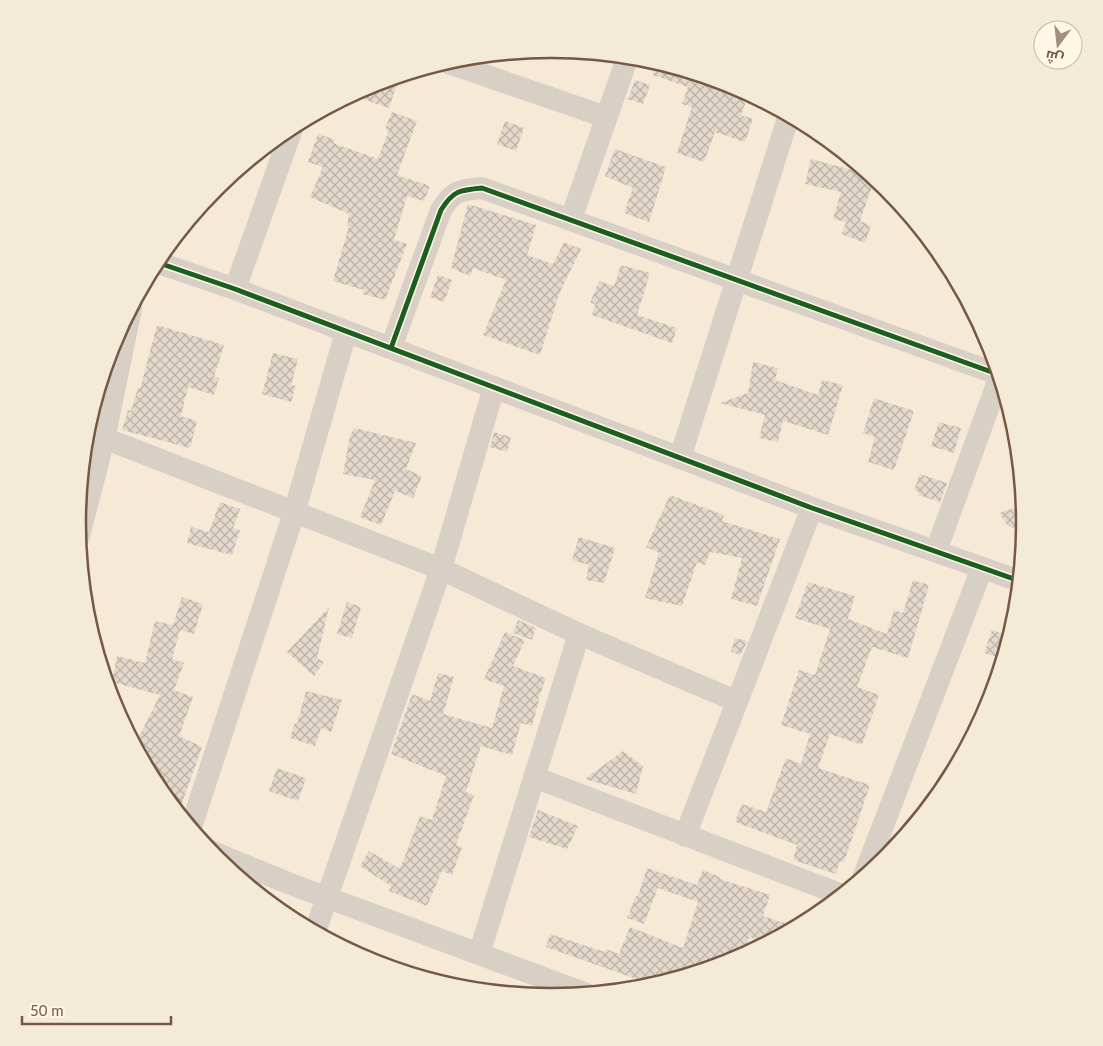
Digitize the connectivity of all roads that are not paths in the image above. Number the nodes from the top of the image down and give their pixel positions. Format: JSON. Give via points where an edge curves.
{"nodes":[{"id":1,"x":625,"y":63,"type":"edge"},
{"id":2,"x":459,"y":66,"type":"edge"},
{"id":3,"x":606,"y":117,"type":"junction"},
{"id":4,"x":787,"y":122,"type":"edge"},
{"id":5,"x":288,"y":139,"type":"edge"},
{"id":6,"x":571,"y":220,"type":"junction"},
{"id":7,"x":164,"y":265,"type":"edge"},
{"id":8,"x":735,"y":279,"type":"junction"},
{"id":9,"x":235,"y":289,"type":"junction"},
{"id":10,"x":346,"y":332,"type":"junction"},
{"id":11,"x":391,"y":348,"type":"junction"},
{"id":12,"x":120,"y":349,"type":"edge"},
{"id":13,"x":992,"y":372,"type":"edge"},
{"id":14,"x":996,"y":386,"type":"edge"},
{"id":15,"x":494,"y":387,"type":"junction"},
{"id":16,"x":95,"y":435,"type":"edge"},
{"id":17,"x":680,"y":458,"type":"junction"},
{"id":18,"x":89,"y":474,"type":"edge"},
{"id":19,"x":812,"y":508,"type":"junction"},
{"id":20,"x":294,"y":512,"type":"junction"},
{"id":21,"x":936,"y":551,"type":"junction"},
{"id":22,"x":982,"y":568,"type":"junction"},
{"id":23,"x":441,"y":569,"type":"junction"},
{"id":24,"x":1013,"y":580,"type":"edge"},
{"id":25,"x":579,"y":634,"type":"junction"},
{"id":26,"x":736,"y":701,"type":"junction"},
{"id":27,"x":534,"y":777,"type":"junction"},
{"id":28,"x":193,"y":819,"type":"edge"},
{"id":29,"x":685,"y":836,"type":"junction"},
{"id":30,"x":229,"y":859,"type":"edge"},
{"id":31,"x":869,"y":863,"type":"edge"},
{"id":32,"x":835,"y":892,"type":"edge"},
{"id":33,"x":328,"y":898,"type":"junction"},
{"id":34,"x":318,"y":925,"type":"edge"},
{"id":35,"x":479,"y":954,"type":"junction"},
{"id":36,"x":571,"y":988,"type":"edge"}],
"edges":[{"from":1,"to":3,"type":"street"},
{"from":2,"to":3,"type":"street"},
{"from":3,"to":6,"type":"street"},
{"from":4,"to":8,"type":"street"},
{"from":5,"to":9,"type":"street"},
{"from":6,"to":8,"type":"street"},
{"from":6,"to":11,"type":"street","via":[[482,188],[451,194],[441,210]]},
{"from":7,"to":9,"type":"street"},
{"from":8,"to":13,"type":"street"},
{"from":8,"to":17,"type":"street"},
{"from":9,"to":10,"type":"street"},
{"from":10,"to":11,"type":"street"},
{"from":10,"to":20,"type":"street"},
{"from":11,"to":15,"type":"street"},
{"from":12,"to":16,"type":"street"},
{"from":14,"to":21,"type":"street"},
{"from":15,"to":17,"type":"street"},
{"from":15,"to":23,"type":"street"},
{"from":16,"to":18,"type":"street"},
{"from":16,"to":20,"type":"street"},
{"from":17,"to":19,"type":"street"},
{"from":19,"to":21,"type":"street"},
{"from":19,"to":26,"type":"street"},
{"from":20,"to":23,"type":"street"},
{"from":20,"to":28,"type":"street"},
{"from":21,"to":22,"type":"street"},
{"from":22,"to":24,"type":"street"},
{"from":22,"to":31,"type":"street"},
{"from":23,"to":25,"type":"street"},
{"from":23,"to":33,"type":"street"},
{"from":25,"to":26,"type":"street"},
{"from":25,"to":27,"type":"street"},
{"from":26,"to":29,"type":"street"},
{"from":27,"to":29,"type":"street"},
{"from":27,"to":35,"type":"street"},
{"from":29,"to":32,"type":"street"},
{"from":30,"to":33,"type":"street"},
{"from":33,"to":34,"type":"street"},
{"from":33,"to":35,"type":"street"},
{"from":35,"to":36,"type":"street"}]}
